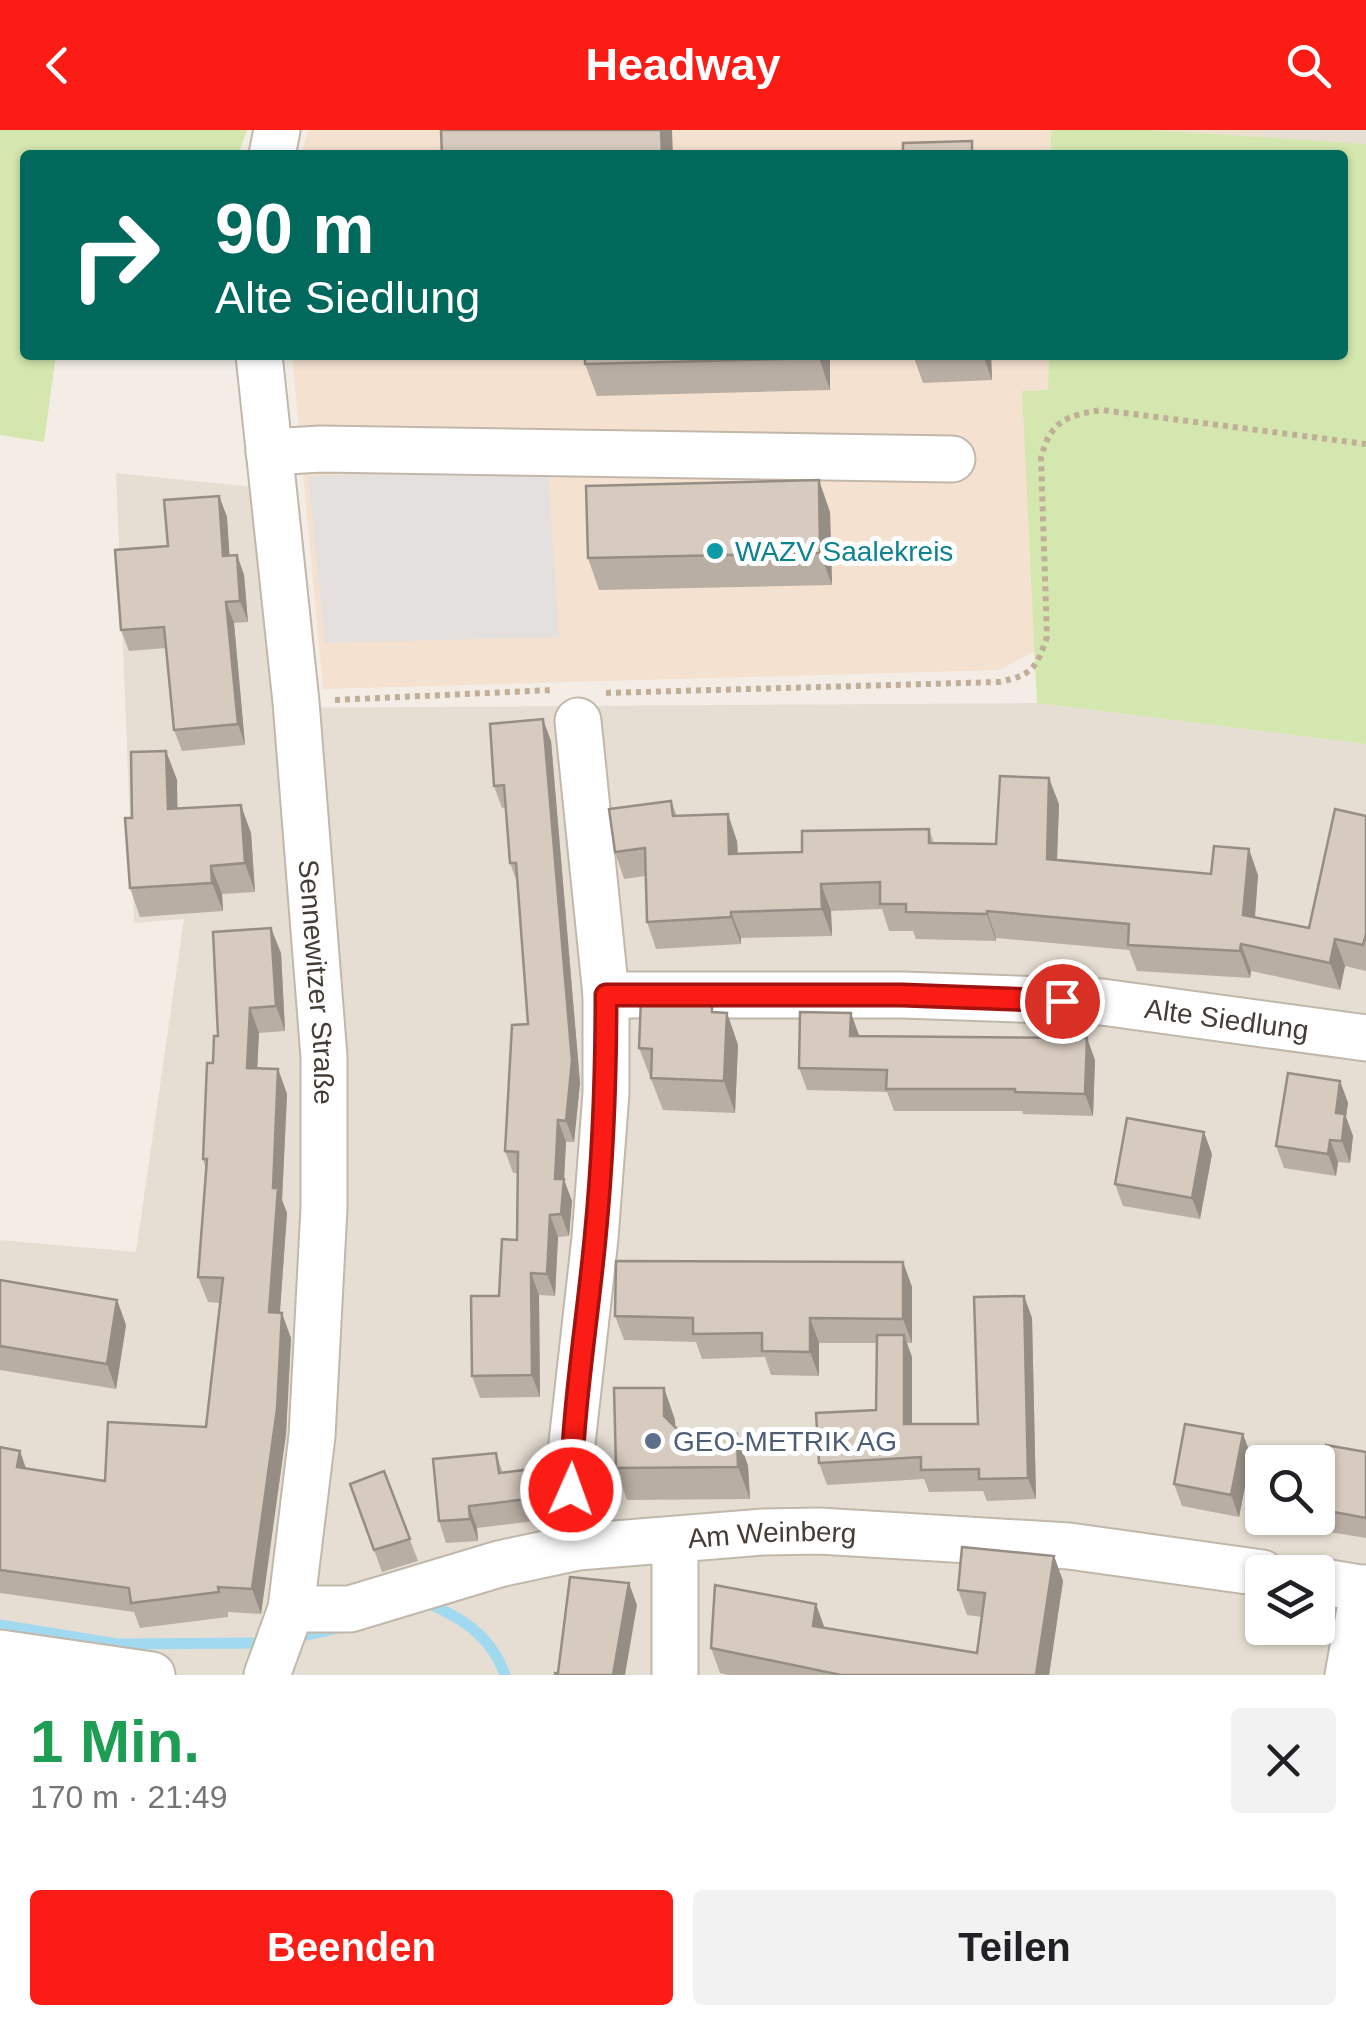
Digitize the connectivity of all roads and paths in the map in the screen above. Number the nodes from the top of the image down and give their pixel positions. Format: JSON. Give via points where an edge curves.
{"nodes":[{"id":1,"x":260,"y":360,"type":"edge"},
{"id":2,"x":1366,"y":444,"type":"edge"},
{"id":3,"x":270,"y":452,"type":"junction"},
{"id":4,"x":952,"y":459,"type":"dead end"},
{"id":5,"x":296,"y":702,"type":"junction"},
{"id":6,"x":578,"y":721,"type":"junction"},
{"id":7,"x":606,"y":995,"type":"junction"},
{"id":8,"x":1366,"y":1038,"type":"edge"},
{"id":9,"x":676,"y":1540,"type":"junction"},
{"id":10,"x":578,"y":1547,"type":"junction"},
{"id":11,"x":1245,"y":1570,"type":"edge"},
{"id":12,"x":1335,"y":1584,"type":"edge"},
{"id":13,"x":1365,"y":1589,"type":"edge"},
{"id":14,"x":286,"y":1620,"type":"junction"},
{"id":15,"x":0,"y":1653,"type":"edge"},
{"id":16,"x":267,"y":1674,"type":"edge"},
{"id":17,"x":152,"y":1675,"type":"edge"},
{"id":18,"x":675,"y":1675,"type":"edge"},
{"id":19,"x":1348,"y":1675,"type":"edge"}],
"edges":[{"from":1,"to":3,"type":"street","name":"Sennewitzer Straße"},
{"from":2,"to":6,"type":"path","via":[[1102,410],[1074,414],[1046,440],[1041,458],[1046,637],[1038,662],[1023,677],[611,690],[589,702]]},
{"from":3,"to":4,"type":"street"},
{"from":3,"to":5,"type":"street","name":"Sennewitzer Straße"},
{"from":5,"to":6,"type":"path","via":[[560,690],[572,696]]},
{"from":5,"to":14,"type":"street","name":"Sennewitzer Straße","via":[[324,1057],[324,1208],[312,1436]]},
{"from":6,"to":7,"type":"street"},
{"from":7,"to":8,"type":"street","name":"Alte Siedlung","via":[[1102,1002]]},
{"from":7,"to":10,"type":"street","via":[[606,1094],[572,1443]]},
{"from":9,"to":10,"type":"street","name":"Am Weinberg"},
{"from":9,"to":11,"type":"street","name":"Am Weinberg","via":[[764,1532],[973,1540]]},
{"from":9,"to":18,"type":"street"},
{"from":10,"to":14,"type":"street","name":"Am Weinberg"},
{"from":12,"to":13,"type":"street"},
{"from":13,"to":19,"type":"street"},
{"from":14,"to":16,"type":"street","name":"Sennewitzer Straße"},
{"from":15,"to":17,"type":"street"}]}
